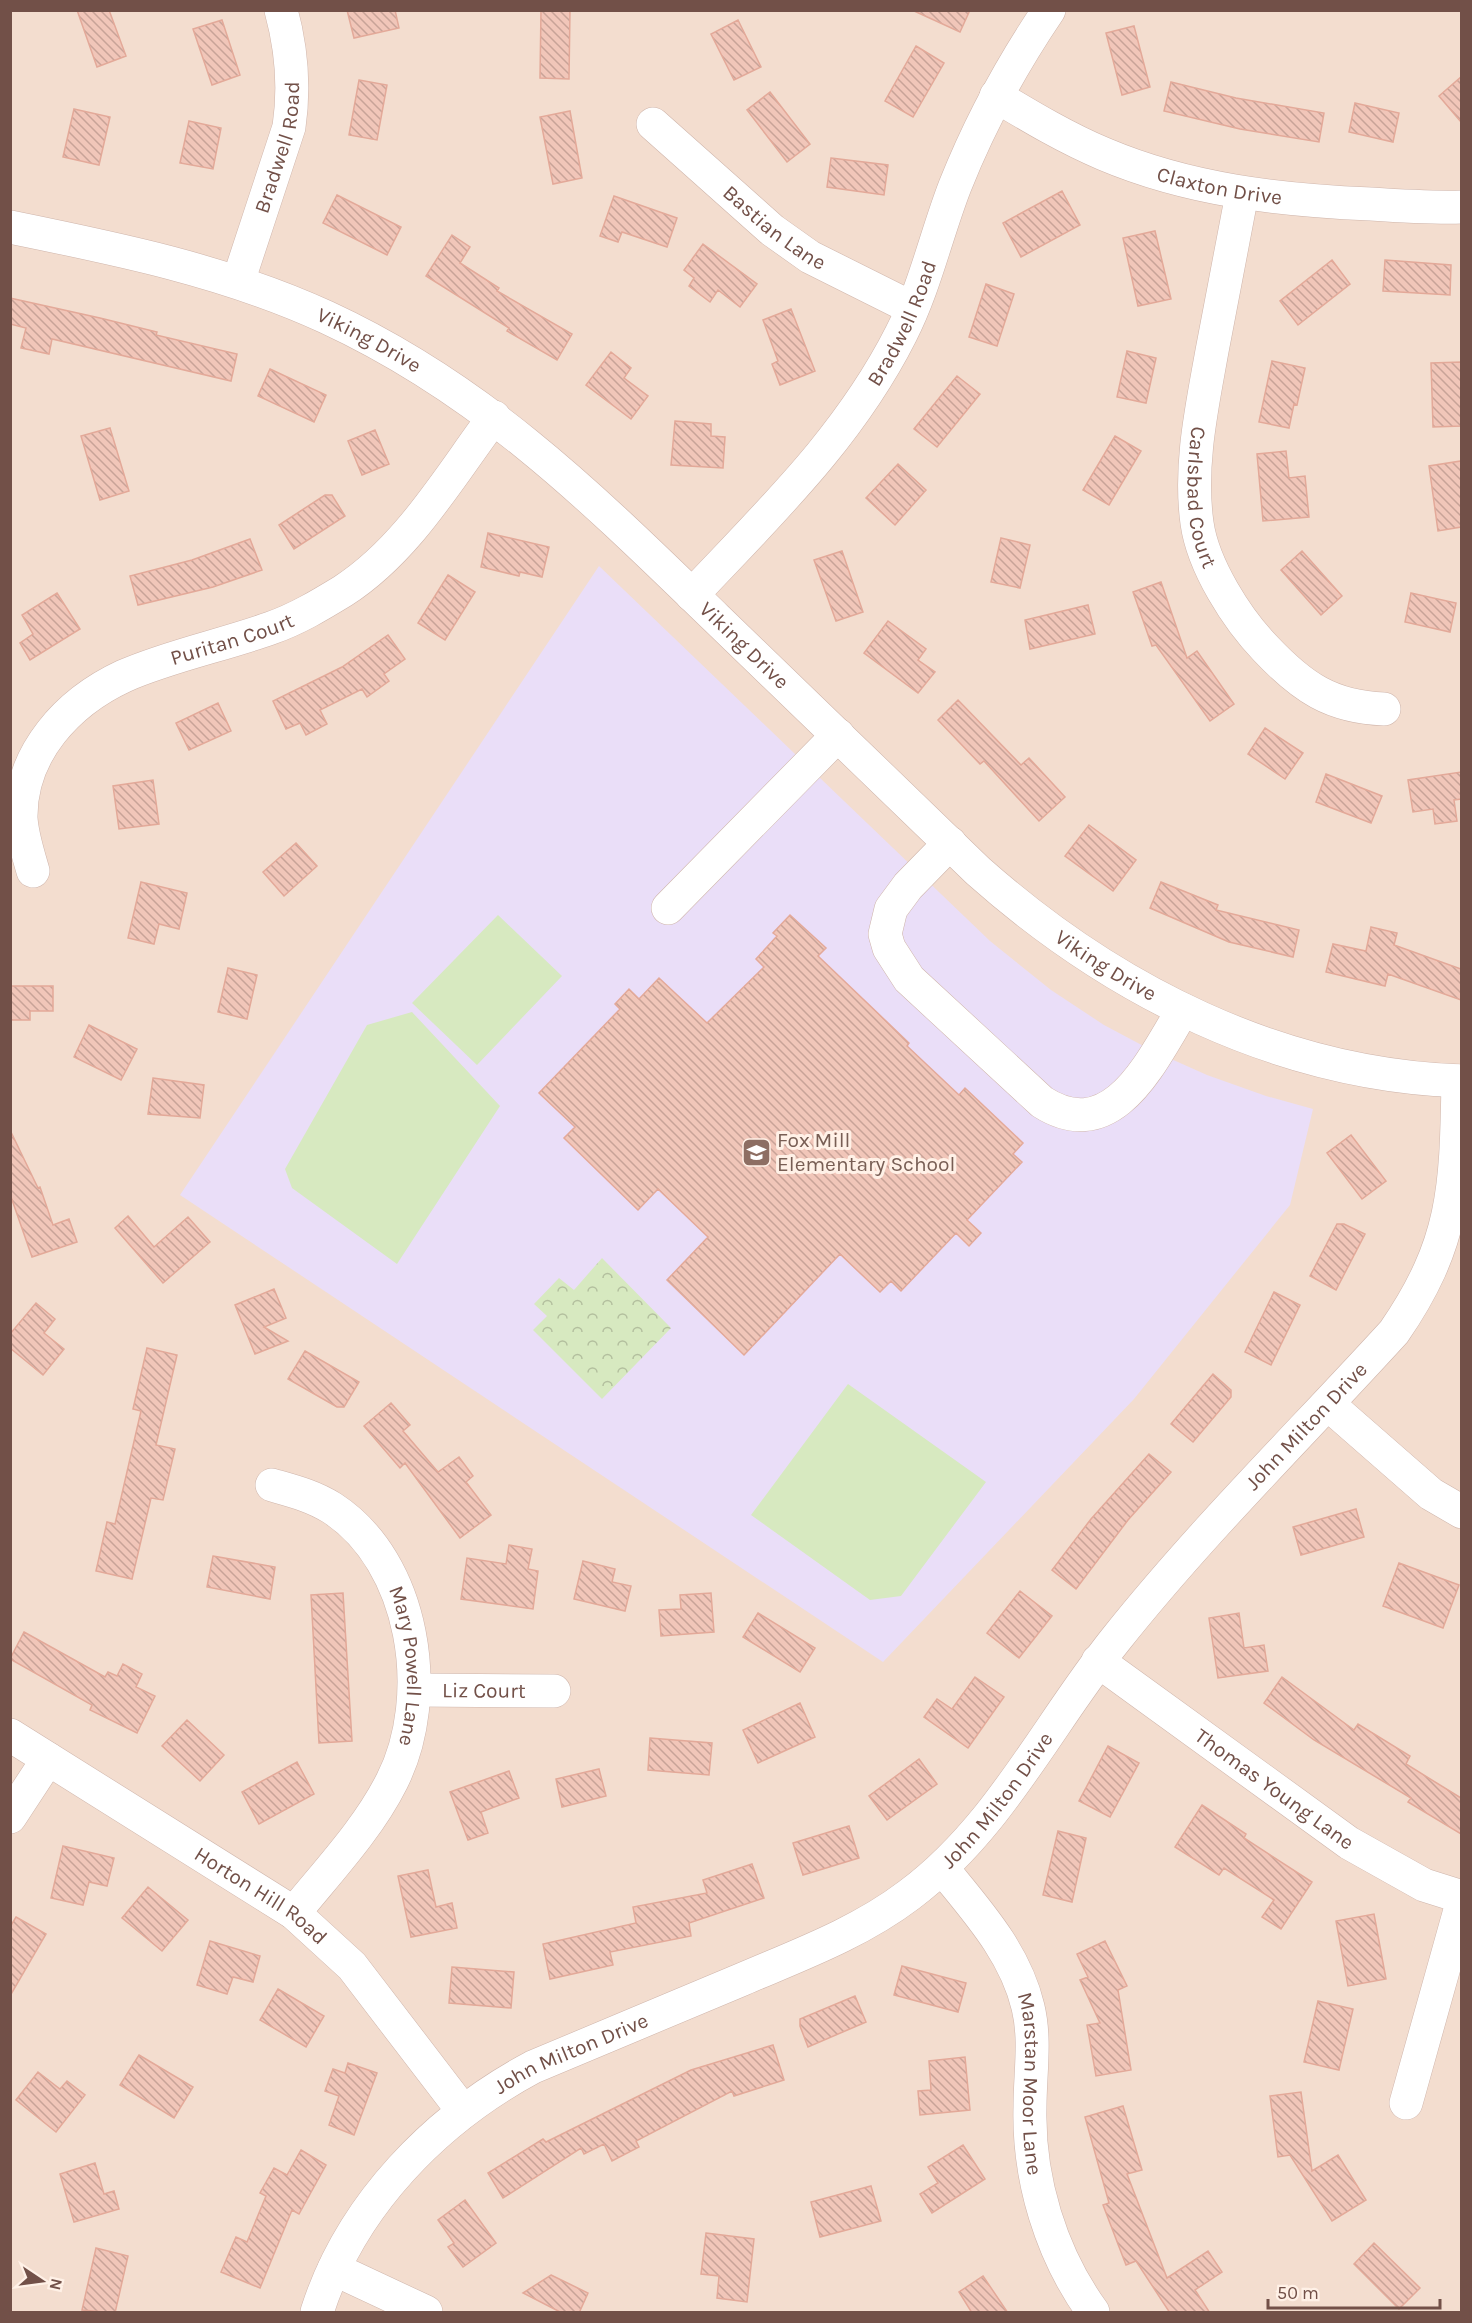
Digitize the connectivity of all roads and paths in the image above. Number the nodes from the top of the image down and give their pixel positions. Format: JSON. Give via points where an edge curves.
{"nodes":[{"id":1,"x":281,"y":10,"type":"edge"},
{"id":2,"x":1049,"y":10,"type":"edge"},
{"id":3,"x":996,"y":96,"type":"junction"},
{"id":4,"x":653,"y":124,"type":"dead end"},
{"id":5,"x":1242,"y":194,"type":"junction"},
{"id":6,"x":1461,"y":207,"type":"edge"},
{"id":7,"x":10,"y":227,"type":"edge"},
{"id":8,"x":238,"y":282,"type":"junction"},
{"id":9,"x":912,"y":308,"type":"junction"},
{"id":10,"x":494,"y":417,"type":"junction"},
{"id":11,"x":692,"y":595,"type":"junction"},
{"id":12,"x":1384,"y":709,"type":"dead end"},
{"id":13,"x":838,"y":735,"type":"junction"},
{"id":14,"x":950,"y":843,"type":"junction"},
{"id":15,"x":33,"y":871,"type":"dead end"},
{"id":16,"x":668,"y":908,"type":"dead end"},
{"id":17,"x":1182,"y":1010,"type":"junction"},
{"id":18,"x":1460,"y":1081,"type":"edge"},
{"id":19,"x":1328,"y":1404,"type":"junction"},
{"id":20,"x":272,"y":1485,"type":"dead end"},
{"id":21,"x":1461,"y":1512,"type":"edge"},
{"id":22,"x":1098,"y":1661,"type":"junction"},
{"id":23,"x":415,"y":1690,"type":"junction"},
{"id":24,"x":554,"y":1691,"type":"dead end"},
{"id":25,"x":10,"y":1735,"type":"edge"},
{"id":26,"x":48,"y":1759,"type":"junction"},
{"id":27,"x":10,"y":1817,"type":"edge"},
{"id":28,"x":942,"y":1869,"type":"junction"},
{"id":29,"x":1461,"y":1897,"type":"edge"},
{"id":30,"x":1461,"y":1903,"type":"edge"},
{"id":31,"x":294,"y":1913,"type":"junction"},
{"id":32,"x":1406,"y":2103,"type":"dead end"},
{"id":33,"x":463,"y":2110,"type":"junction"},
{"id":34,"x":334,"y":2269,"type":"junction"},
{"id":35,"x":317,"y":2313,"type":"edge"},
{"id":36,"x":426,"y":2313,"type":"edge"},
{"id":37,"x":1094,"y":2313,"type":"edge"}],
"edges":[{"from":1,"to":8,"type":"street","name":"Bradwell Road","via":[[292,64],[289,127]]},
{"from":2,"to":3,"type":"street","name":"Bradwell Road"},
{"from":3,"to":5,"type":"street","name":"Claxton Drive","via":[[1047,127],[1105,154],[1164,175]]},
{"from":3,"to":9,"type":"street","name":"Bradwell Road","via":[[954,187]]},
{"from":4,"to":9,"type":"street","name":"Bastian Lane","via":[[772,230],[821,262]]},
{"from":5,"to":6,"type":"street","name":"Claxton Drive","via":[[1293,201]]},
{"from":5,"to":12,"type":"street","name":"Carlsbad Court","via":[[1202,407],[1196,455],[1197,525],[1230,603],[1254,637],[1282,666],[1312,691],[1338,702]]},
{"from":7,"to":8,"type":"street","name":"Viking Drive","via":[[141,254]]},
{"from":8,"to":10,"type":"street","name":"Viking Drive","via":[[324,316],[388,349]]},
{"from":9,"to":11,"type":"street","name":"Bradwell Road","via":[[877,379],[852,418],[820,459]]},
{"from":10,"to":11,"type":"street","name":"Viking Drive","via":[[568,476]]},
{"from":10,"to":15,"type":"street","name":"Puritan Court","via":[[410,530],[380,562],[346,589],[273,628],[125,676],[83,700],[60,720],[42,744],[24,790],[21,818]]},
{"from":11,"to":13,"type":"street","name":"Viking Drive"},
{"from":13,"to":14,"type":"street","name":"Viking Drive"},
{"from":13,"to":16,"type":"street"},
{"from":14,"to":17,"type":"street","name":"Viking Drive","via":[[1023,910],[1089,958]]},
{"from":14,"to":17,"type":"street","via":[[891,909],[885,934],[888,948],[909,979],[1042,1102],[1077,1114],[1093,1114],[1109,1107],[1139,1081]]},
{"from":17,"to":18,"type":"street","name":"Viking Drive","via":[[1232,1032],[1316,1059],[1361,1069]]},
{"from":18,"to":19,"type":"street","name":"John Milton Drive","via":[[1456,1175],[1437,1258],[1394,1332]]},
{"from":19,"to":21,"type":"street","via":[[1431,1494]]},
{"from":19,"to":22,"type":"street","name":"John Milton Drive","via":[[1150,1596]]},
{"from":20,"to":23,"type":"street","name":"Mary Powell Lane","via":[[330,1507],[362,1535],[383,1565],[409,1627]]},
{"from":22,"to":28,"type":"street","name":"John Milton Drive","via":[[1016,1782]]},
{"from":22,"to":29,"type":"street","name":"Thomas Young Lane","via":[[1349,1844],[1424,1885]]},
{"from":23,"to":24,"type":"street","name":"Liz Court"},
{"from":23,"to":31,"type":"street","name":"Mary Powell Lane","via":[[411,1721],[393,1780],[341,1855]]},
{"from":25,"to":26,"type":"street","name":"Horton Hill Road"},
{"from":26,"to":27,"type":"street"},
{"from":26,"to":31,"type":"street","name":"Horton Hill Road"},
{"from":28,"to":33,"type":"street","name":"John Milton Drive","via":[[882,1913],[832,1941],[533,2067]]},
{"from":28,"to":37,"type":"street","name":"Marstan Moor Lane","via":[[993,1932],[1016,1972],[1028,2005],[1034,2169],[1046,2218],[1064,2262]]},
{"from":30,"to":32,"type":"street"},
{"from":31,"to":33,"type":"street","name":"Horton Hill Road","via":[[352,1966]]},
{"from":33,"to":34,"type":"street","name":"John Milton Drive","via":[[421,2147],[388,2184]]},
{"from":34,"to":35,"type":"street","name":"John Milton Drive"},
{"from":34,"to":36,"type":"street"}]}
